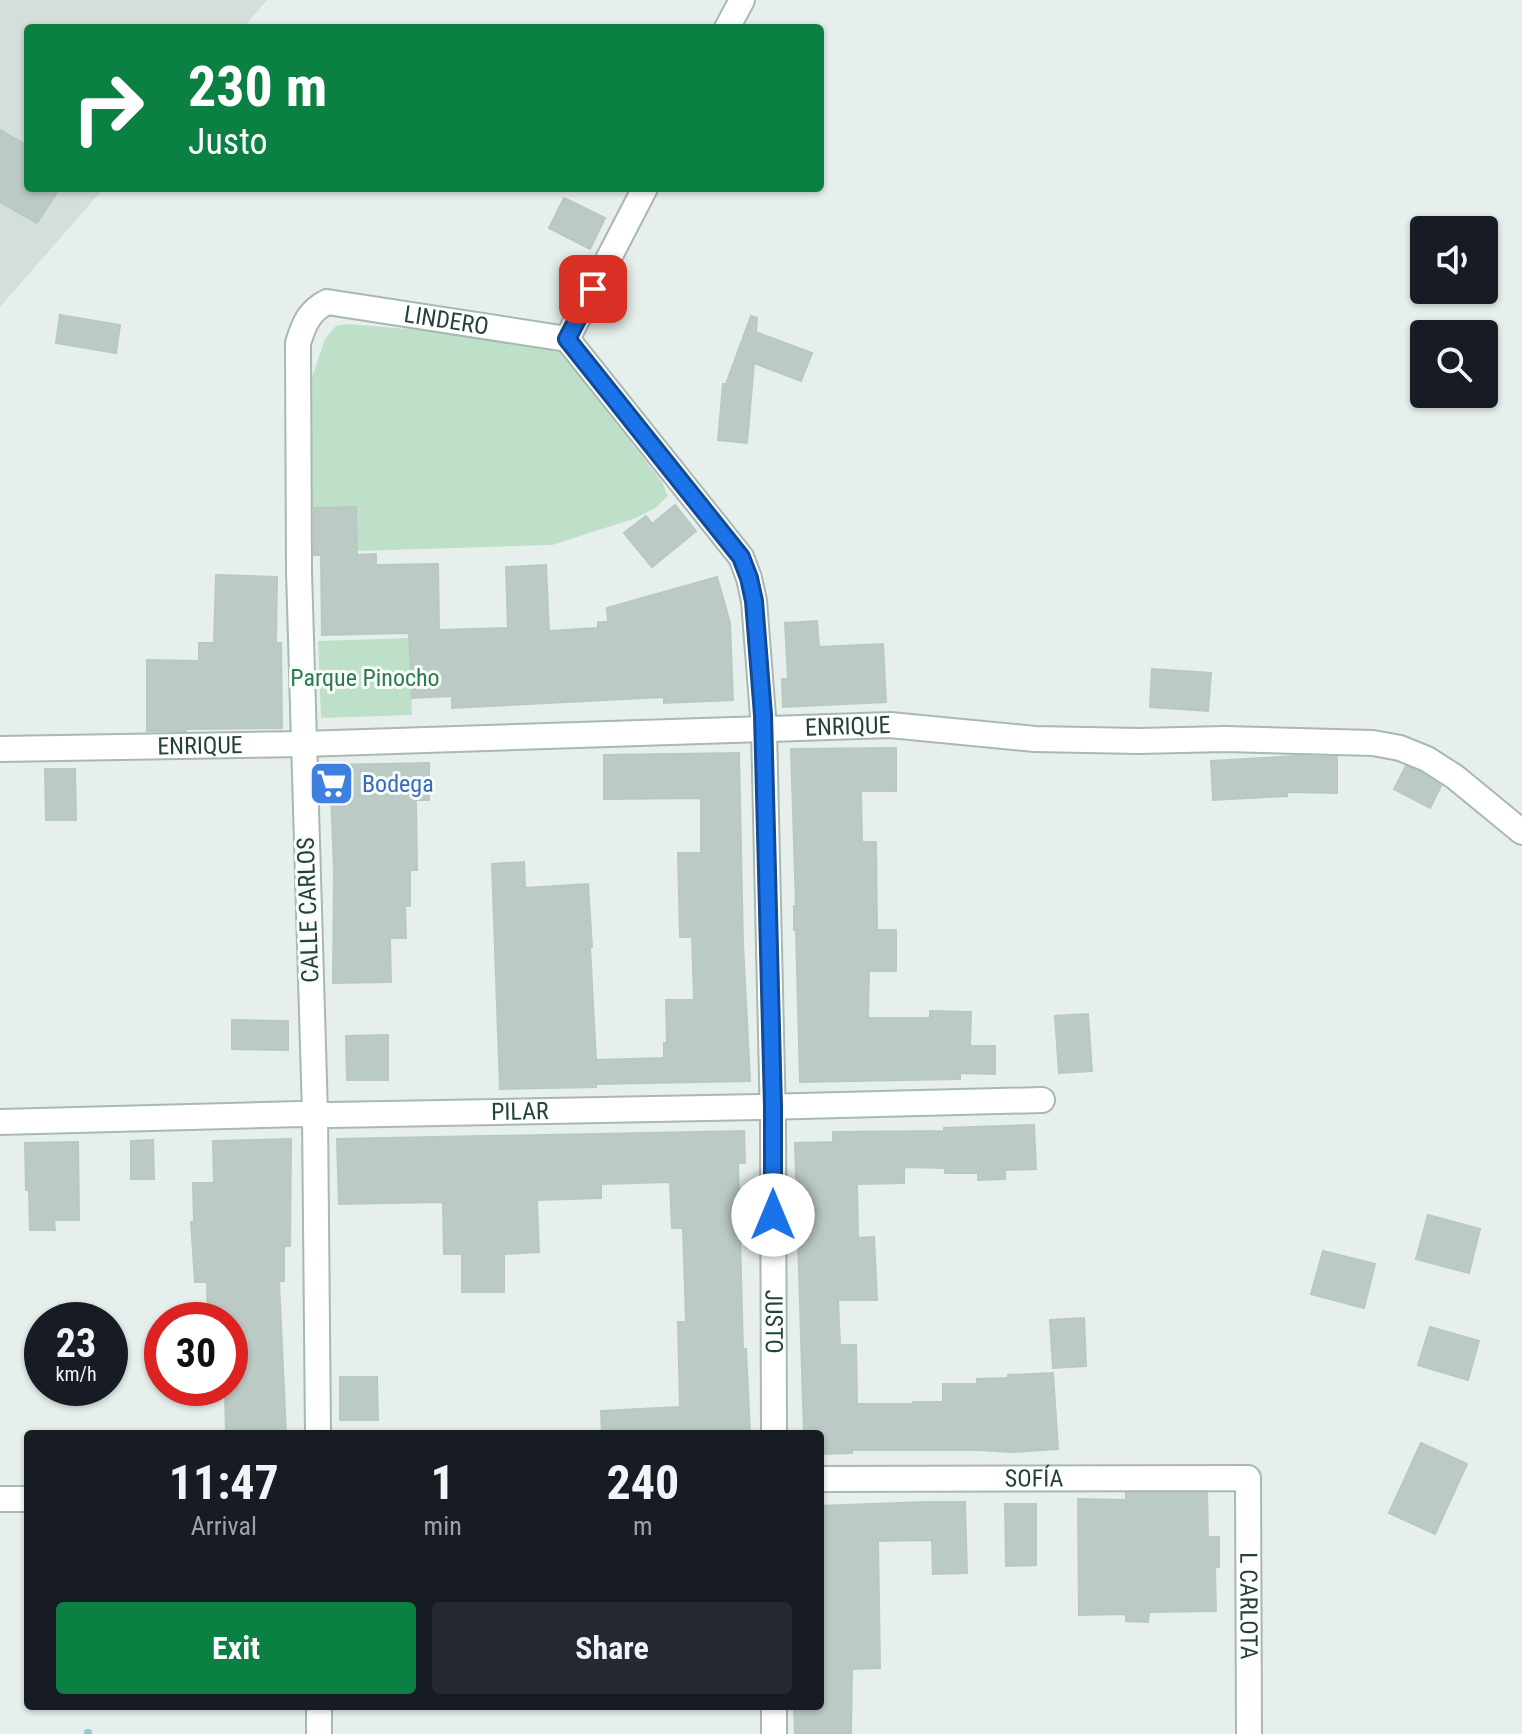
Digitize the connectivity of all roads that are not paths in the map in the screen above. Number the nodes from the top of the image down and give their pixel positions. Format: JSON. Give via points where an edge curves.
{"nodes":[{"id":1,"x":742,"y":0,"type":"edge"},
{"id":2,"x":729,"y":24,"type":"edge"},
{"id":3,"x":643,"y":192,"type":"edge"},
{"id":4,"x":327,"y":302,"type":"joint"},
{"id":5,"x":567,"y":339,"type":"junction"},
{"id":6,"x":764,"y":729,"type":"junction"},
{"id":7,"x":303,"y":744,"type":"junction"},
{"id":8,"x":0,"y":749,"type":"edge"},
{"id":9,"x":1522,"y":832,"type":"edge"},
{"id":10,"x":1042,"y":1100,"type":"dead end"},
{"id":11,"x":773,"y":1107,"type":"junction"},
{"id":12,"x":315,"y":1114,"type":"junction"},
{"id":13,"x":0,"y":1122,"type":"edge"},
{"id":14,"x":318,"y":1430,"type":"edge"},
{"id":15,"x":774,"y":1430,"type":"edge"},
{"id":16,"x":1248,"y":1478,"type":"joint"},
{"id":17,"x":824,"y":1479,"type":"edge"},
{"id":18,"x":0,"y":1499,"type":"edge"},
{"id":19,"x":24,"y":1499,"type":"edge"},
{"id":20,"x":319,"y":1710,"type":"edge"},
{"id":21,"x":774,"y":1710,"type":"edge"},
{"id":22,"x":319,"y":1734,"type":"edge"},
{"id":23,"x":774,"y":1734,"type":"edge"},
{"id":24,"x":1249,"y":1734,"type":"edge"}],
"edges":[{"from":1,"to":2,"type":"street"},
{"from":3,"to":5,"type":"street"},
{"from":4,"to":5,"type":"street","name":"LINDERO"},
{"from":4,"to":7,"type":"street","name":"CALLE CARLOS","via":[[307,317],[298,343]]},
{"from":5,"to":6,"type":"street","name":"JUSTO","via":[[741,557],[754,601]]},
{"from":6,"to":7,"type":"street","name":"ENRIQUE"},
{"from":6,"to":9,"type":"street","name":"ENRIQUE","via":[[890,725],[1035,739],[1373,743],[1427,759]]},
{"from":6,"to":11,"type":"street","name":"JUSTO"},
{"from":7,"to":8,"type":"street","name":"ENRIQUE"},
{"from":7,"to":12,"type":"street","name":"CALLE CARLOS"},
{"from":10,"to":11,"type":"street","name":"PILAR"},
{"from":11,"to":12,"type":"street","name":"PILAR"},
{"from":11,"to":15,"type":"street","name":"JUSTO"},
{"from":12,"to":13,"type":"street","name":"PILAR"},
{"from":12,"to":14,"type":"street","name":"CALLE CARLOS"},
{"from":16,"to":17,"type":"street","name":"SOFÍA"},
{"from":16,"to":24,"type":"street","name":"L CARLOTA"},
{"from":18,"to":19,"type":"street"},
{"from":20,"to":22,"type":"street"},
{"from":21,"to":23,"type":"street"}]}
